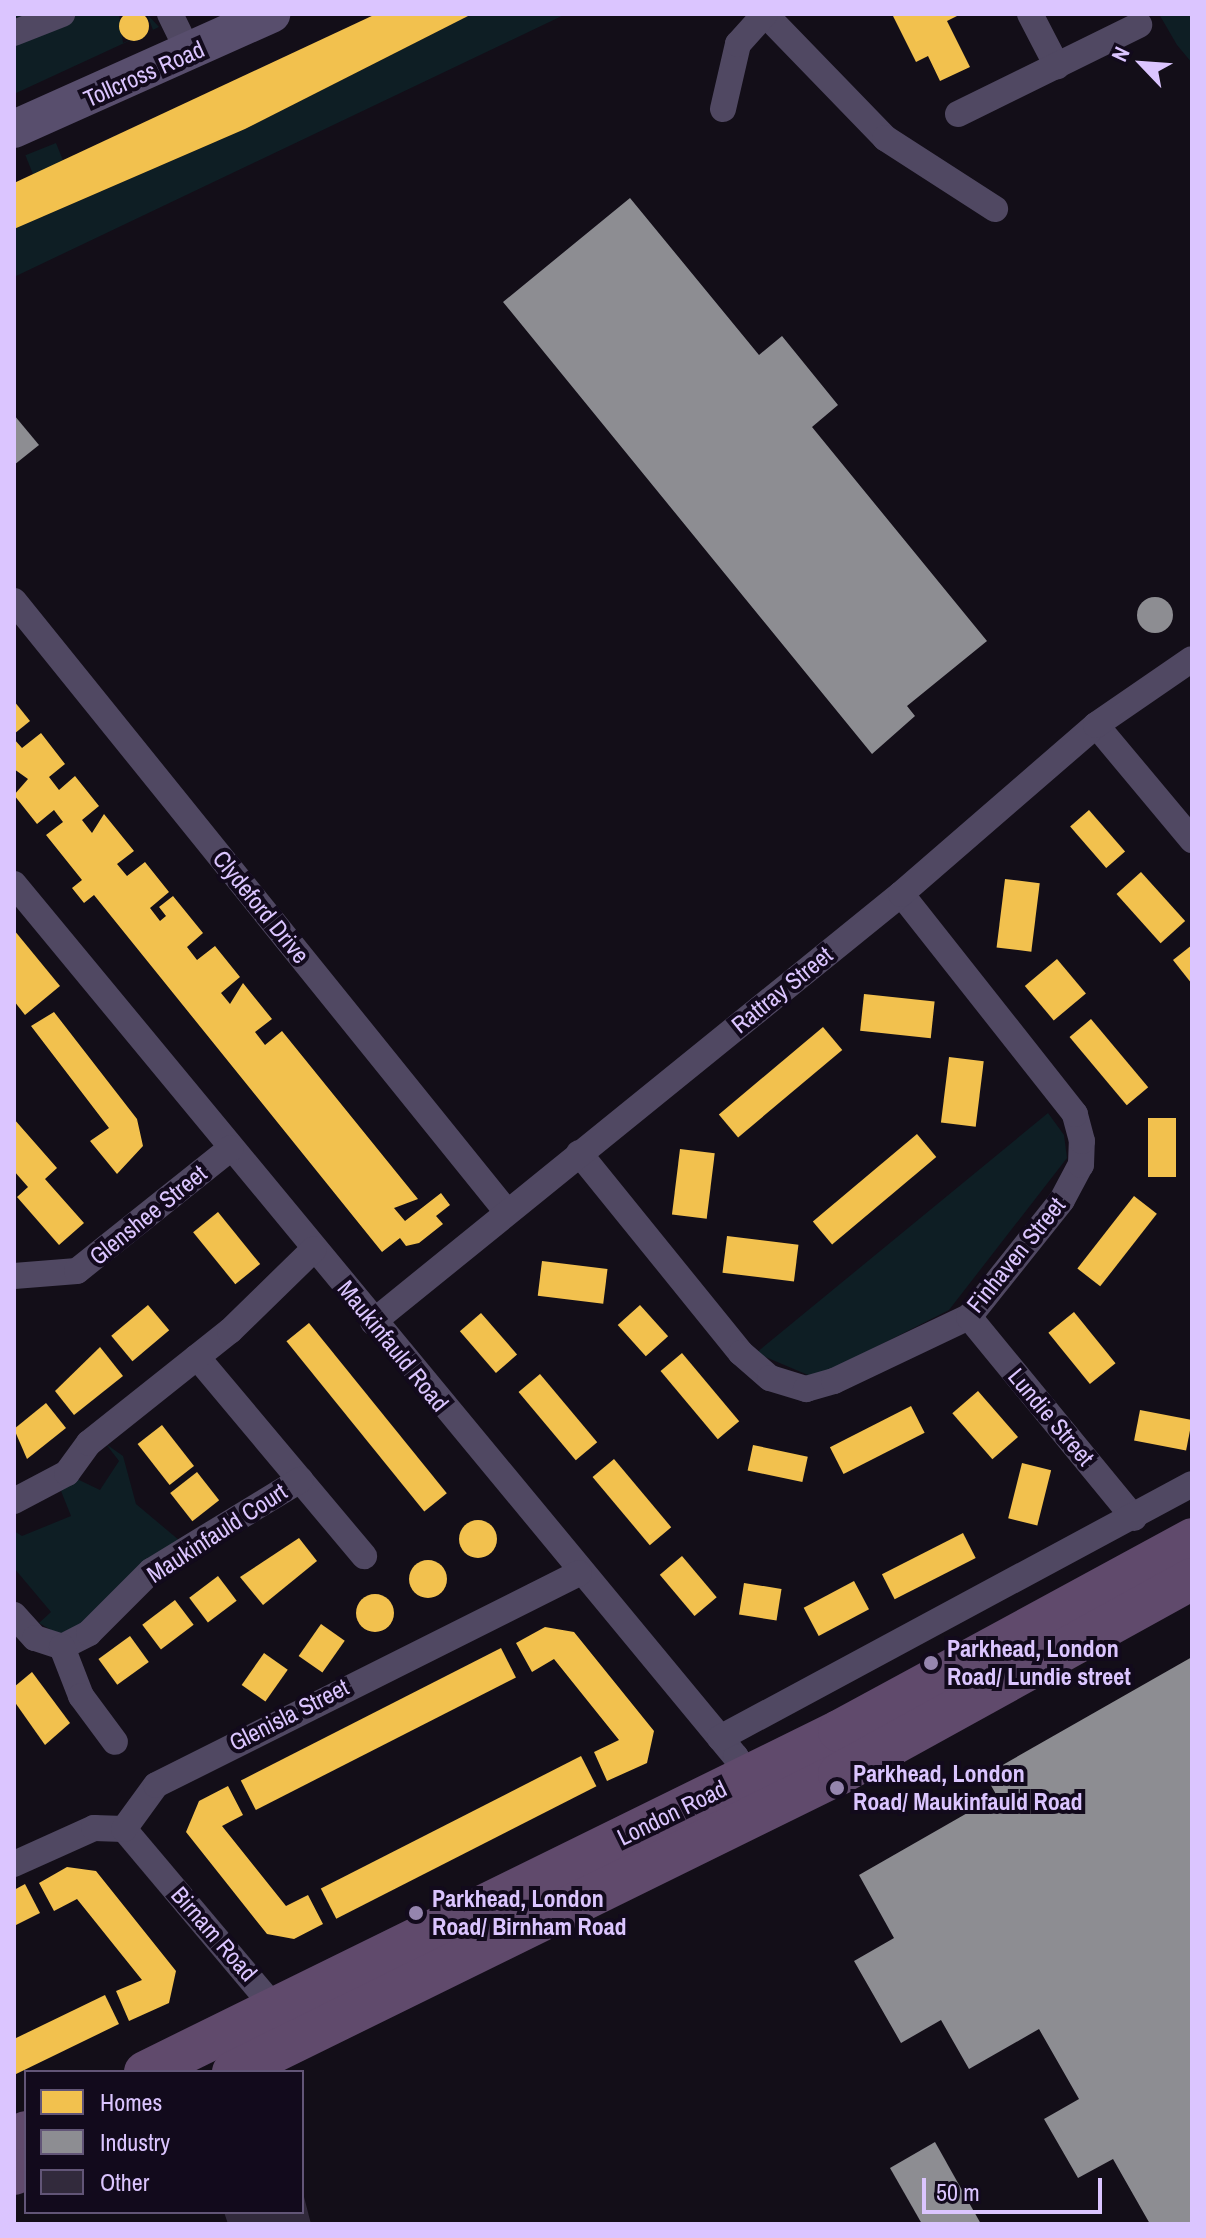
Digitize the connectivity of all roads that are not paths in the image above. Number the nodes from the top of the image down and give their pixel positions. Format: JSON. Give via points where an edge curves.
{"nodes":[{"id":1,"x":62,"y":14,"type":"edge"},
{"id":2,"x":170,"y":14,"type":"edge"},
{"id":3,"x":271,"y":14,"type":"edge"},
{"id":4,"x":765,"y":14,"type":"edge"},
{"id":5,"x":1030,"y":14,"type":"edge"},
{"id":6,"x":1139,"y":25,"type":"dead end"},
{"id":7,"x":14,"y":33,"type":"edge"},
{"id":8,"x":190,"y":55,"type":"junction"},
{"id":9,"x":1057,"y":66,"type":"junction"},
{"id":10,"x":723,"y":109,"type":"dead end"},
{"id":11,"x":958,"y":114,"type":"dead end"},
{"id":12,"x":14,"y":129,"type":"edge"},
{"id":13,"x":995,"y":209,"type":"dead end"},
{"id":14,"x":14,"y":601,"type":"edge"},
{"id":15,"x":1192,"y":659,"type":"edge"},
{"id":16,"x":1096,"y":725,"type":"junction"},
{"id":17,"x":1192,"y":840,"type":"edge"},
{"id":18,"x":14,"y":884,"type":"edge"},
{"id":19,"x":901,"y":894,"type":"junction"},
{"id":20,"x":231,"y":1148,"type":"junction"},
{"id":21,"x":579,"y":1153,"type":"junction"},
{"id":22,"x":507,"y":1212,"type":"junction"},
{"id":23,"x":314,"y":1249,"type":"junction"},
{"id":24,"x":14,"y":1276,"type":"edge"},
{"id":25,"x":969,"y":1317,"type":"junction"},
{"id":26,"x":373,"y":1322,"type":"junction"},
{"id":27,"x":197,"y":1357,"type":"junction"},
{"id":28,"x":300,"y":1480,"type":"junction"},
{"id":29,"x":1192,"y":1484,"type":"edge"},
{"id":30,"x":14,"y":1501,"type":"edge"},
{"id":31,"x":1134,"y":1518,"type":"junction"},
{"id":32,"x":1192,"y":1539,"type":"edge"},
{"id":33,"x":364,"y":1556,"type":"dead end"},
{"id":34,"x":579,"y":1573,"type":"junction"},
{"id":35,"x":1192,"y":1579,"type":"edge"},
{"id":36,"x":14,"y":1615,"type":"edge"},
{"id":37,"x":62,"y":1647,"type":"junction"},
{"id":38,"x":720,"y":1738,"type":"junction"},
{"id":39,"x":115,"y":1742,"type":"dead end"},
{"id":40,"x":755,"y":1794,"type":"junction"},
{"id":41,"x":124,"y":1829,"type":"junction"},
{"id":42,"x":14,"y":1864,"type":"edge"},
{"id":43,"x":276,"y":2006,"type":"junction"},
{"id":44,"x":299,"y":2042,"type":"junction"},
{"id":45,"x":149,"y":2070,"type":"edge"},
{"id":46,"x":237,"y":2070,"type":"edge"}],
"edges":[{"from":1,"to":7,"type":"street"},
{"from":2,"to":8,"type":"street"},
{"from":3,"to":8,"type":"street","name":"Tollcross Road"},
{"from":4,"to":10,"type":"street","via":[[738,44]]},
{"from":4,"to":13,"type":"street","via":[[885,138]]},
{"from":5,"to":9,"type":"street"},
{"from":6,"to":9,"type":"street"},
{"from":8,"to":12,"type":"street","name":"Tollcross Road"},
{"from":9,"to":11,"type":"street"},
{"from":14,"to":22,"type":"street","name":"Clydeford Drive"},
{"from":15,"to":16,"type":"street","name":"Rattray Street"},
{"from":16,"to":17,"type":"street"},
{"from":16,"to":19,"type":"street","name":"Rattray Street"},
{"from":18,"to":20,"type":"street","name":"Maukinfauld Road"},
{"from":19,"to":21,"type":"street","name":"Rattray Street"},
{"from":19,"to":25,"type":"street","name":"Finhaven Street","via":[[1075,1114],[1082,1141],[1081,1165],[1062,1200]]},
{"from":20,"to":23,"type":"street","name":"Maukinfauld Road"},
{"from":20,"to":24,"type":"street","name":"Glenshee Street","via":[[77,1271]]},
{"from":21,"to":22,"type":"street","name":"Rattray Street"},
{"from":21,"to":25,"type":"street","name":"Finhaven Street","via":[[741,1353],[770,1378],[806,1389],[834,1381]]},
{"from":22,"to":26,"type":"street","name":"Rattray Street"},
{"from":23,"to":26,"type":"street","name":"Maukinfauld Road"},
{"from":23,"to":27,"type":"street"},
{"from":25,"to":31,"type":"street","name":"Lundie Street"},
{"from":26,"to":34,"type":"street","name":"Maukinfauld Road"},
{"from":27,"to":28,"type":"street","name":"Maukinfauld Court"},
{"from":27,"to":30,"type":"street","via":[[89,1443],[67,1473]]},
{"from":28,"to":33,"type":"street","name":"Maukinfauld Court"},
{"from":28,"to":37,"type":"street","name":"Maukinfauld Court","via":[[151,1571],[89,1633]]},
{"from":29,"to":31,"type":"street"},
{"from":31,"to":38,"type":"street"},
{"from":32,"to":40,"type":"main road","name":"London Road"},
{"from":34,"to":38,"type":"street","name":"Maukinfauld Road"},
{"from":34,"to":41,"type":"street","name":"Glenisla Street","via":[[156,1785]]},
{"from":35,"to":40,"type":"main road","name":"London Road"},
{"from":36,"to":37,"type":"street","via":[[35,1638]]},
{"from":37,"to":39,"type":"street","via":[[81,1696]]},
{"from":38,"to":40,"type":"street","name":"Maukinfauld Road"},
{"from":40,"to":43,"type":"main road","name":"London Road"},
{"from":40,"to":44,"type":"main road","name":"London Road"},
{"from":41,"to":42,"type":"street","via":[[94,1828]]},
{"from":41,"to":43,"type":"street","name":"Birnam Road"},
{"from":43,"to":44,"type":"street","name":"Birnam Road"},
{"from":43,"to":45,"type":"main road","name":"London Road"},
{"from":44,"to":46,"type":"main road","name":"London Road"}]}
